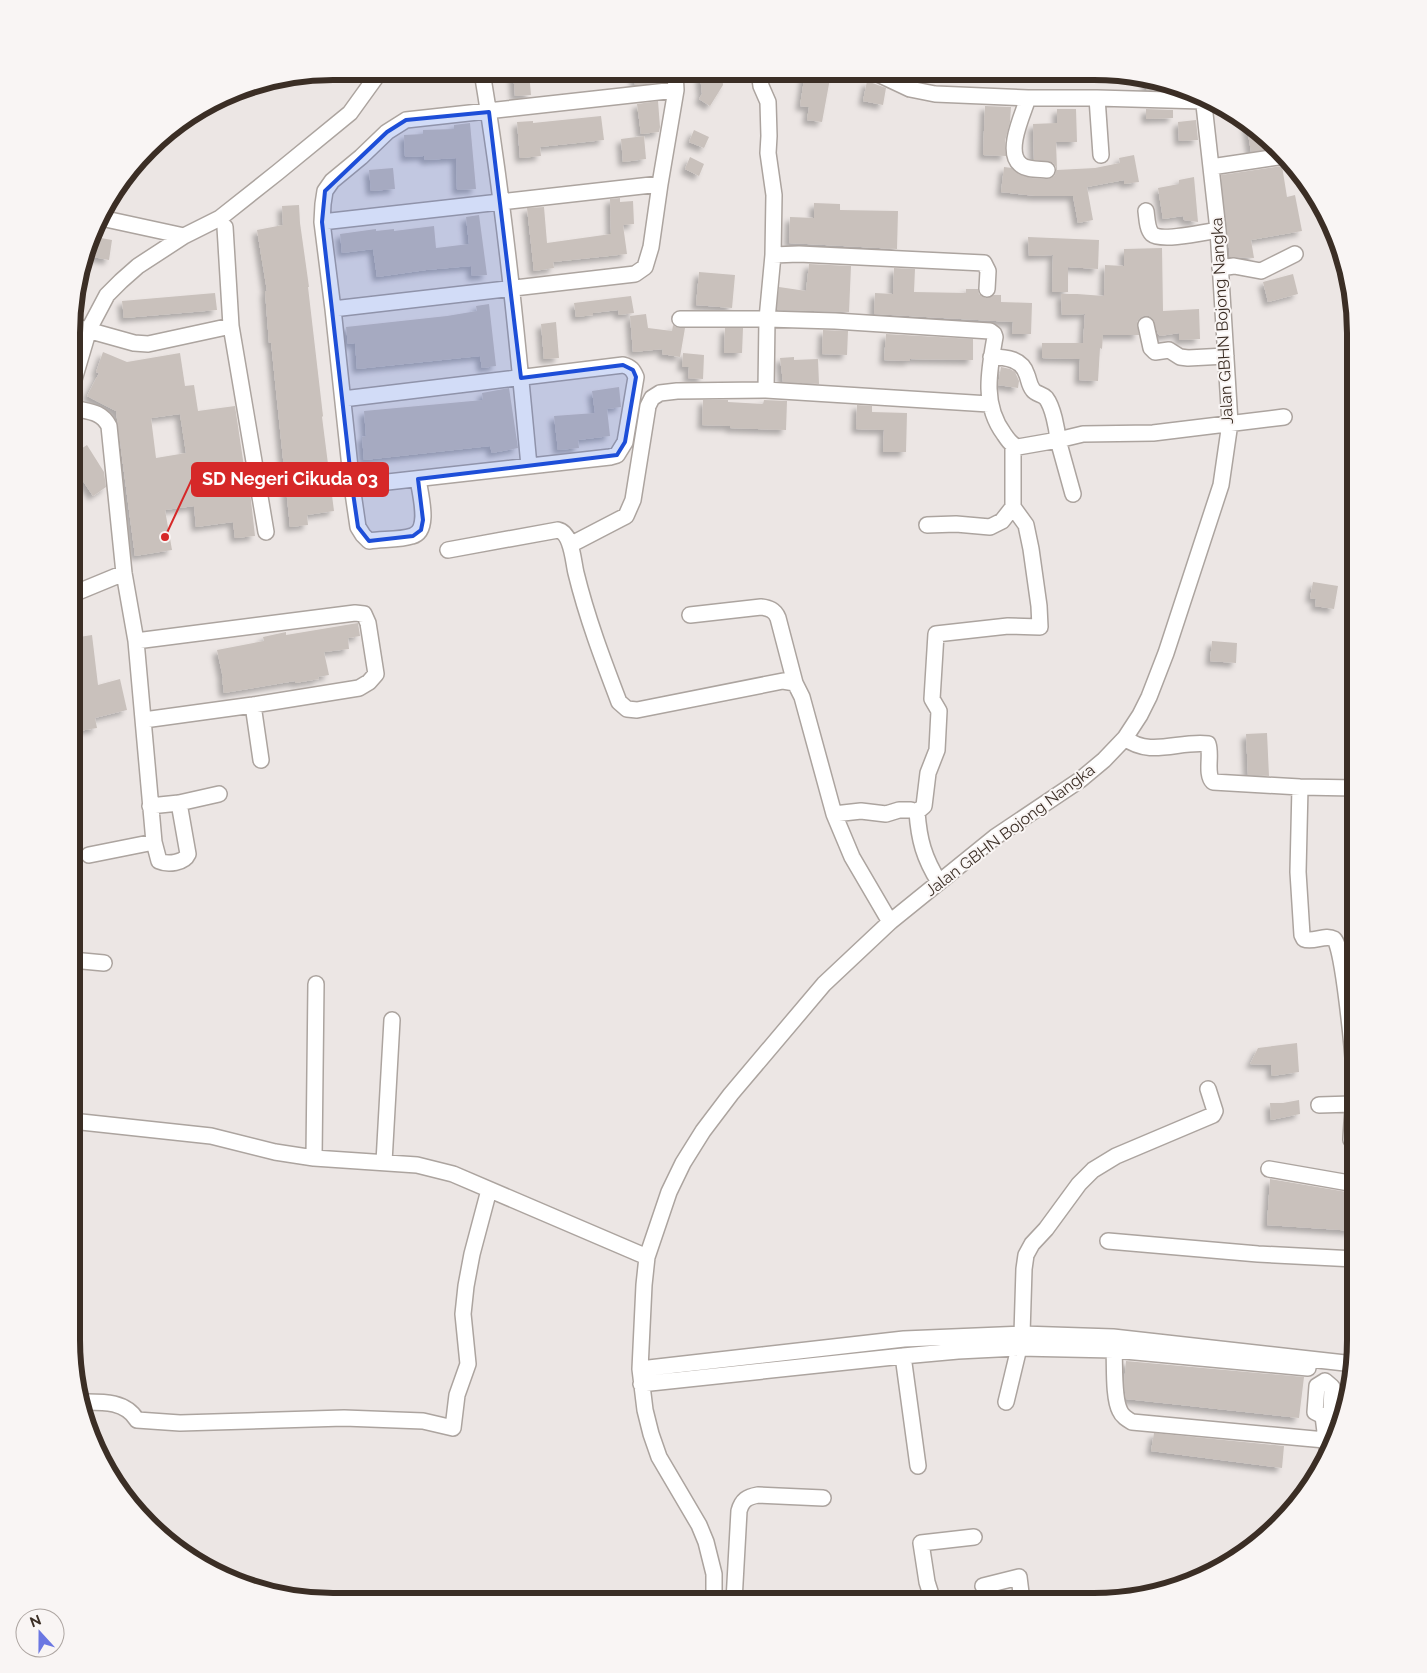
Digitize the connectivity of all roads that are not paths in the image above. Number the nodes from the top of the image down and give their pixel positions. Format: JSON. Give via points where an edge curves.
{"nodes":[{"id":1,"x":374,"y":80,"type":"edge"},
{"id":2,"x":483,"y":80,"type":"edge"},
{"id":3,"x":675,"y":80,"type":"edge"},
{"id":4,"x":760,"y":80,"type":"edge"},
{"id":5,"x":891,"y":80,"type":"edge"},
{"id":6,"x":676,"y":90,"type":"junction"},
{"id":7,"x":1028,"y":98,"type":"junction"},
{"id":8,"x":1097,"y":98,"type":"junction"},
{"id":9,"x":1188,"y":98,"type":"edge"},
{"id":10,"x":1204,"y":105,"type":"edge"},
{"id":11,"x":489,"y":112,"type":"junction"},
{"id":12,"x":1101,"y":155,"type":"dead end"},
{"id":13,"x":1276,"y":157,"type":"edge"},
{"id":14,"x":1211,"y":167,"type":"junction"},
{"id":15,"x":1047,"y":170,"type":"dead end"},
{"id":16,"x":660,"y":184,"type":"junction"},
{"id":17,"x":500,"y":202,"type":"junction"},
{"id":18,"x":1146,"y":211,"type":"dead end"},
{"id":19,"x":107,"y":219,"type":"edge"},
{"id":20,"x":322,"y":222,"type":"junction"},
{"id":21,"x":225,"y":227,"type":"dead end"},
{"id":22,"x":1218,"y":230,"type":"junction"},
{"id":23,"x":184,"y":236,"type":"junction"},
{"id":24,"x":1295,"y":254,"type":"dead end"},
{"id":25,"x":773,"y":255,"type":"junction"},
{"id":26,"x":1220,"y":268,"type":"junction"},
{"id":27,"x":511,"y":289,"type":"junction"},
{"id":28,"x":987,"y":289,"type":"dead end"},
{"id":29,"x":333,"y":309,"type":"junction"},
{"id":30,"x":680,"y":319,"type":"dead end"},
{"id":31,"x":767,"y":319,"type":"junction"},
{"id":32,"x":1146,"y":325,"type":"dead end"},
{"id":33,"x":231,"y":326,"type":"junction"},
{"id":34,"x":80,"y":327,"type":"edge"},
{"id":35,"x":89,"y":329,"type":"junction"},
{"id":36,"x":1226,"y":356,"type":"junction"},
{"id":37,"x":992,"y":357,"type":"junction"},
{"id":38,"x":80,"y":359,"type":"edge"},
{"id":39,"x":521,"y":378,"type":"junction"},
{"id":40,"x":766,"y":390,"type":"junction"},
{"id":41,"x":343,"y":399,"type":"junction"},
{"id":42,"x":989,"y":404,"type":"junction"},
{"id":43,"x":80,"y":410,"type":"edge"},
{"id":44,"x":1284,"y":417,"type":"dead end"},
{"id":45,"x":1230,"y":423,"type":"junction"},
{"id":46,"x":1058,"y":440,"type":"junction"},
{"id":47,"x":1013,"y":445,"type":"junction"},
{"id":48,"x":529,"y":466,"type":"junction"},
{"id":49,"x":418,"y":479,"type":"junction"},
{"id":50,"x":352,"y":486,"type":"junction"},
{"id":51,"x":1073,"y":494,"type":"dead end"},
{"id":52,"x":1013,"y":507,"type":"junction"},
{"id":53,"x":927,"y":525,"type":"dead end"},
{"id":54,"x":266,"y":532,"type":"dead end"},
{"id":55,"x":570,"y":545,"type":"junction"},
{"id":56,"x":448,"y":550,"type":"dead end"},
{"id":57,"x":124,"y":573,"type":"junction"},
{"id":58,"x":80,"y":591,"type":"edge"},
{"id":59,"x":690,"y":614,"type":"dead end"},
{"id":60,"x":136,"y":642,"type":"junction"},
{"id":61,"x":795,"y":683,"type":"junction"},
{"id":62,"x":253,"y":705,"type":"junction"},
{"id":63,"x":144,"y":720,"type":"junction"},
{"id":64,"x":1126,"y":738,"type":"junction"},
{"id":65,"x":261,"y":760,"type":"dead end"},
{"id":66,"x":1300,"y":787,"type":"junction"},
{"id":67,"x":1347,"y":788,"type":"edge"},
{"id":68,"x":220,"y":794,"type":"dead end"},
{"id":69,"x":179,"y":803,"type":"junction"},
{"id":70,"x":150,"y":806,"type":"junction"},
{"id":71,"x":917,"y":812,"type":"junction"},
{"id":72,"x":834,"y":814,"type":"junction"},
{"id":73,"x":154,"y":842,"type":"junction"},
{"id":74,"x":89,"y":855,"type":"dead end"},
{"id":75,"x":939,"y":882,"type":"junction"},
{"id":76,"x":890,"y":922,"type":"junction"},
{"id":77,"x":80,"y":961,"type":"edge"},
{"id":78,"x":104,"y":963,"type":"dead end"},
{"id":79,"x":316,"y":984,"type":"dead end"},
{"id":80,"x":1347,"y":1004,"type":"edge"},
{"id":81,"x":392,"y":1020,"type":"dead end"},
{"id":82,"x":1208,"y":1089,"type":"dead end"},
{"id":83,"x":1347,"y":1104,"type":"edge"},
{"id":84,"x":1319,"y":1105,"type":"dead end"},
{"id":85,"x":80,"y":1122,"type":"edge"},
{"id":86,"x":314,"y":1158,"type":"junction"},
{"id":87,"x":384,"y":1162,"type":"junction"},
{"id":88,"x":1269,"y":1169,"type":"dead end"},
{"id":89,"x":1347,"y":1183,"type":"edge"},
{"id":90,"x":489,"y":1190,"type":"junction"},
{"id":91,"x":1108,"y":1241,"type":"dead end"},
{"id":92,"x":647,"y":1257,"type":"junction"},
{"id":93,"x":1347,"y":1259,"type":"edge"},
{"id":94,"x":1021,"y":1341,"type":"junction"},
{"id":95,"x":1114,"y":1350,"type":"junction"},
{"id":96,"x":903,"y":1356,"type":"junction"},
{"id":97,"x":1345,"y":1366,"type":"edge"},
{"id":98,"x":640,"y":1369,"type":"junction"},
{"id":99,"x":1327,"y":1371,"type":"junction"},
{"id":100,"x":1345,"y":1372,"type":"edge"},
{"id":101,"x":641,"y":1384,"type":"junction"},
{"id":102,"x":88,"y":1402,"type":"edge"},
{"id":103,"x":1006,"y":1402,"type":"dead end"},
{"id":104,"x":1328,"y":1438,"type":"edge"},
{"id":105,"x":1325,"y":1444,"type":"edge"},
{"id":106,"x":918,"y":1466,"type":"dead end"},
{"id":107,"x":823,"y":1498,"type":"dead end"},
{"id":108,"x":974,"y":1537,"type":"dead end"},
{"id":109,"x":983,"y":1586,"type":"dead end"},
{"id":110,"x":714,"y":1593,"type":"edge"},
{"id":111,"x":734,"y":1593,"type":"edge"},
{"id":112,"x":930,"y":1593,"type":"edge"},
{"id":113,"x":1021,"y":1593,"type":"edge"}],
"edges":[{"from":1,"to":23,"type":"street","via":[[350,113],[220,218]]},
{"from":2,"to":11,"type":"street"},
{"from":3,"to":6,"type":"street"},
{"from":4,"to":25,"type":"street","via":[[768,102],[768,153],[774,195]]},
{"from":5,"to":7,"type":"street","via":[[910,89],[935,94]]},
{"from":6,"to":11,"type":"street"},
{"from":6,"to":16,"type":"street"},
{"from":7,"to":8,"type":"street"},
{"from":7,"to":15,"type":"street","via":[[1014,143],[1014,154],[1024,167]]},
{"from":8,"to":9,"type":"street"},
{"from":8,"to":12,"type":"street"},
{"from":10,"to":14,"type":"street","name":"Jalan GBHN Bojong Nangka"},
{"from":11,"to":17,"type":"street"},
{"from":11,"to":20,"type":"street","via":[[406,120],[387,132],[332,181],[325,191]]},
{"from":13,"to":14,"type":"street"},
{"from":14,"to":22,"type":"street","name":"Jalan GBHN Bojong Nangka"},
{"from":16,"to":17,"type":"street"},
{"from":16,"to":27,"type":"street","via":[[645,267],[635,274]]},
{"from":17,"to":20,"type":"street"},
{"from":17,"to":27,"type":"street"},
{"from":18,"to":22,"type":"street","via":[[1149,229],[1159,237]]},
{"from":19,"to":23,"type":"street"},
{"from":20,"to":29,"type":"street"},
{"from":21,"to":33,"type":"street"},
{"from":22,"to":26,"type":"street","name":"Jalan GBHN Bojong Nangka"},
{"from":23,"to":35,"type":"street","via":[[121,280],[107,295]]},
{"from":24,"to":26,"type":"street","via":[[1261,271],[1240,266]]},
{"from":25,"to":28,"type":"street","via":[[984,263],[988,270]]},
{"from":25,"to":31,"type":"street"},
{"from":26,"to":36,"type":"street","name":"Jalan GBHN Bojong Nangka"},
{"from":27,"to":29,"type":"street"},
{"from":27,"to":39,"type":"street"},
{"from":29,"to":41,"type":"street"},
{"from":30,"to":31,"type":"street"},
{"from":31,"to":37,"type":"street","via":[[990,331],[995,337]]},
{"from":31,"to":40,"type":"street"},
{"from":32,"to":36,"type":"street","via":[[1156,352],[1169,350],[1188,358]]},
{"from":33,"to":35,"type":"street","via":[[148,344],[117,339]]},
{"from":33,"to":54,"type":"street"},
{"from":34,"to":35,"type":"street"},
{"from":35,"to":38,"type":"street"},
{"from":36,"to":45,"type":"street","name":"Jalan GBHN Bojong Nangka"},
{"from":37,"to":42,"type":"street"},
{"from":37,"to":46,"type":"street","via":[[1021,363],[1031,388],[1045,397],[1050,405]]},
{"from":39,"to":41,"type":"street"},
{"from":39,"to":48,"type":"street"},
{"from":39,"to":48,"type":"street","via":[[623,365],[634,370],[636,377],[625,442],[616,455]]},
{"from":40,"to":42,"type":"street"},
{"from":40,"to":55,"type":"street","via":[[677,391],[660,393],[652,398],[630,509],[620,520]]},
{"from":41,"to":50,"type":"street"},
{"from":42,"to":47,"type":"street","via":[[1002,432]]},
{"from":43,"to":57,"type":"street","via":[[99,414],[109,426]]},
{"from":44,"to":45,"type":"street"},
{"from":45,"to":46,"type":"street","via":[[1153,433],[1083,434]]},
{"from":45,"to":64,"type":"street","name":"Jalan GBHN Bojong Nangka","via":[[1221,485],[1211,519],[1157,678]]},
{"from":46,"to":47,"type":"street","via":[[1025,447]]},
{"from":46,"to":51,"type":"street"},
{"from":47,"to":52,"type":"street"},
{"from":48,"to":49,"type":"street"},
{"from":49,"to":50,"type":"street"},
{"from":49,"to":50,"type":"street","via":[[424,520],[421,530],[413,536],[369,541],[358,527]]},
{"from":52,"to":53,"type":"street","via":[[1002,521],[990,527]]},
{"from":52,"to":71,"type":"street","via":[[1026,525],[1030,541],[1040,627],[1008,626],[936,634],[932,699],[939,711],[938,750],[928,773],[924,806]]},
{"from":55,"to":56,"type":"street","via":[[566,535],[558,530]]},
{"from":55,"to":61,"type":"street","via":[[594,634],[619,702],[627,709],[637,710],[783,681]]},
{"from":57,"to":58,"type":"street"},
{"from":57,"to":60,"type":"street"},
{"from":59,"to":61,"type":"street","via":[[761,607],[772,610],[778,618]]},
{"from":60,"to":62,"type":"street","via":[[364,614],[376,674],[369,682],[359,688]]},
{"from":60,"to":63,"type":"street"},
{"from":61,"to":72,"type":"street","via":[[802,697]]},
{"from":62,"to":63,"type":"street"},
{"from":62,"to":65,"type":"street"},
{"from":63,"to":70,"type":"street"},
{"from":64,"to":66,"type":"street","via":[[1136,745],[1152,747],[1208,744],[1213,782]]},
{"from":64,"to":75,"type":"street","name":"Jalan GBHN Bojong Nangka","via":[[1080,780],[996,837]]},
{"from":66,"to":67,"type":"street"},
{"from":66,"to":80,"type":"street","via":[[1298,872],[1302,935],[1307,940],[1334,939],[1338,944]]},
{"from":68,"to":69,"type":"street"},
{"from":69,"to":70,"type":"street"},
{"from":69,"to":73,"type":"street","via":[[187,858],[164,863],[159,861]]},
{"from":70,"to":73,"type":"street"},
{"from":71,"to":72,"type":"street"},
{"from":71,"to":75,"type":"street","via":[[923,852]]},
{"from":72,"to":76,"type":"street","via":[[852,857]]},
{"from":73,"to":74,"type":"street"},
{"from":75,"to":76,"type":"street","name":"Jalan GBHN Bojong Nangka"},
{"from":76,"to":92,"type":"street","name":"Jalan GBHN Bojong Nangka","via":[[824,984],[702,1131],[669,1192]]},
{"from":77,"to":78,"type":"street"},
{"from":79,"to":86,"type":"street"},
{"from":81,"to":87,"type":"street"},
{"from":82,"to":94,"type":"street","via":[[1214,1115],[1116,1156],[1093,1170],[1032,1244],[1024,1269]]},
{"from":83,"to":84,"type":"street"},
{"from":85,"to":86,"type":"street","via":[[211,1136]]},
{"from":86,"to":87,"type":"street"},
{"from":87,"to":90,"type":"street","via":[[417,1165],[452,1174]]},
{"from":88,"to":89,"type":"street"},
{"from":90,"to":92,"type":"street"},
{"from":90,"to":102,"type":"street","via":[[466,1286],[463,1314],[468,1364],[457,1395],[453,1428],[423,1422],[344,1418],[180,1423],[137,1420],[134,1414],[110,1402]]},
{"from":91,"to":93,"type":"street"},
{"from":92,"to":98,"type":"street","name":"Jalan GBHN Bojong Nangka"},
{"from":94,"to":95,"type":"street"},
{"from":94,"to":96,"type":"street"},
{"from":94,"to":98,"type":"street","via":[[904,1340]]},
{"from":94,"to":99,"type":"street","via":[[1113,1337]]},
{"from":94,"to":103,"type":"street"},
{"from":95,"to":99,"type":"street"},
{"from":95,"to":105,"type":"street","via":[[1117,1402],[1124,1418],[1132,1422]]},
{"from":96,"to":101,"type":"street"},
{"from":96,"to":106,"type":"street"},
{"from":97,"to":99,"type":"street"},
{"from":98,"to":101,"type":"street","name":"Jalan GBHN Bojong Nangka"},
{"from":99,"to":100,"type":"street"},
{"from":99,"to":104,"type":"street","via":[[1332,1387],[1331,1412],[1323,1416]]},
{"from":101,"to":110,"type":"street","name":"Jalan GBHN Bojong Nangka","via":[[659,1457],[706,1542],[714,1574]]},
{"from":107,"to":111,"type":"street","via":[[758,1495],[744,1499],[739,1511]]},
{"from":108,"to":112,"type":"street","via":[[921,1543]]},
{"from":109,"to":113,"type":"street","via":[[1019,1577]]}]}
